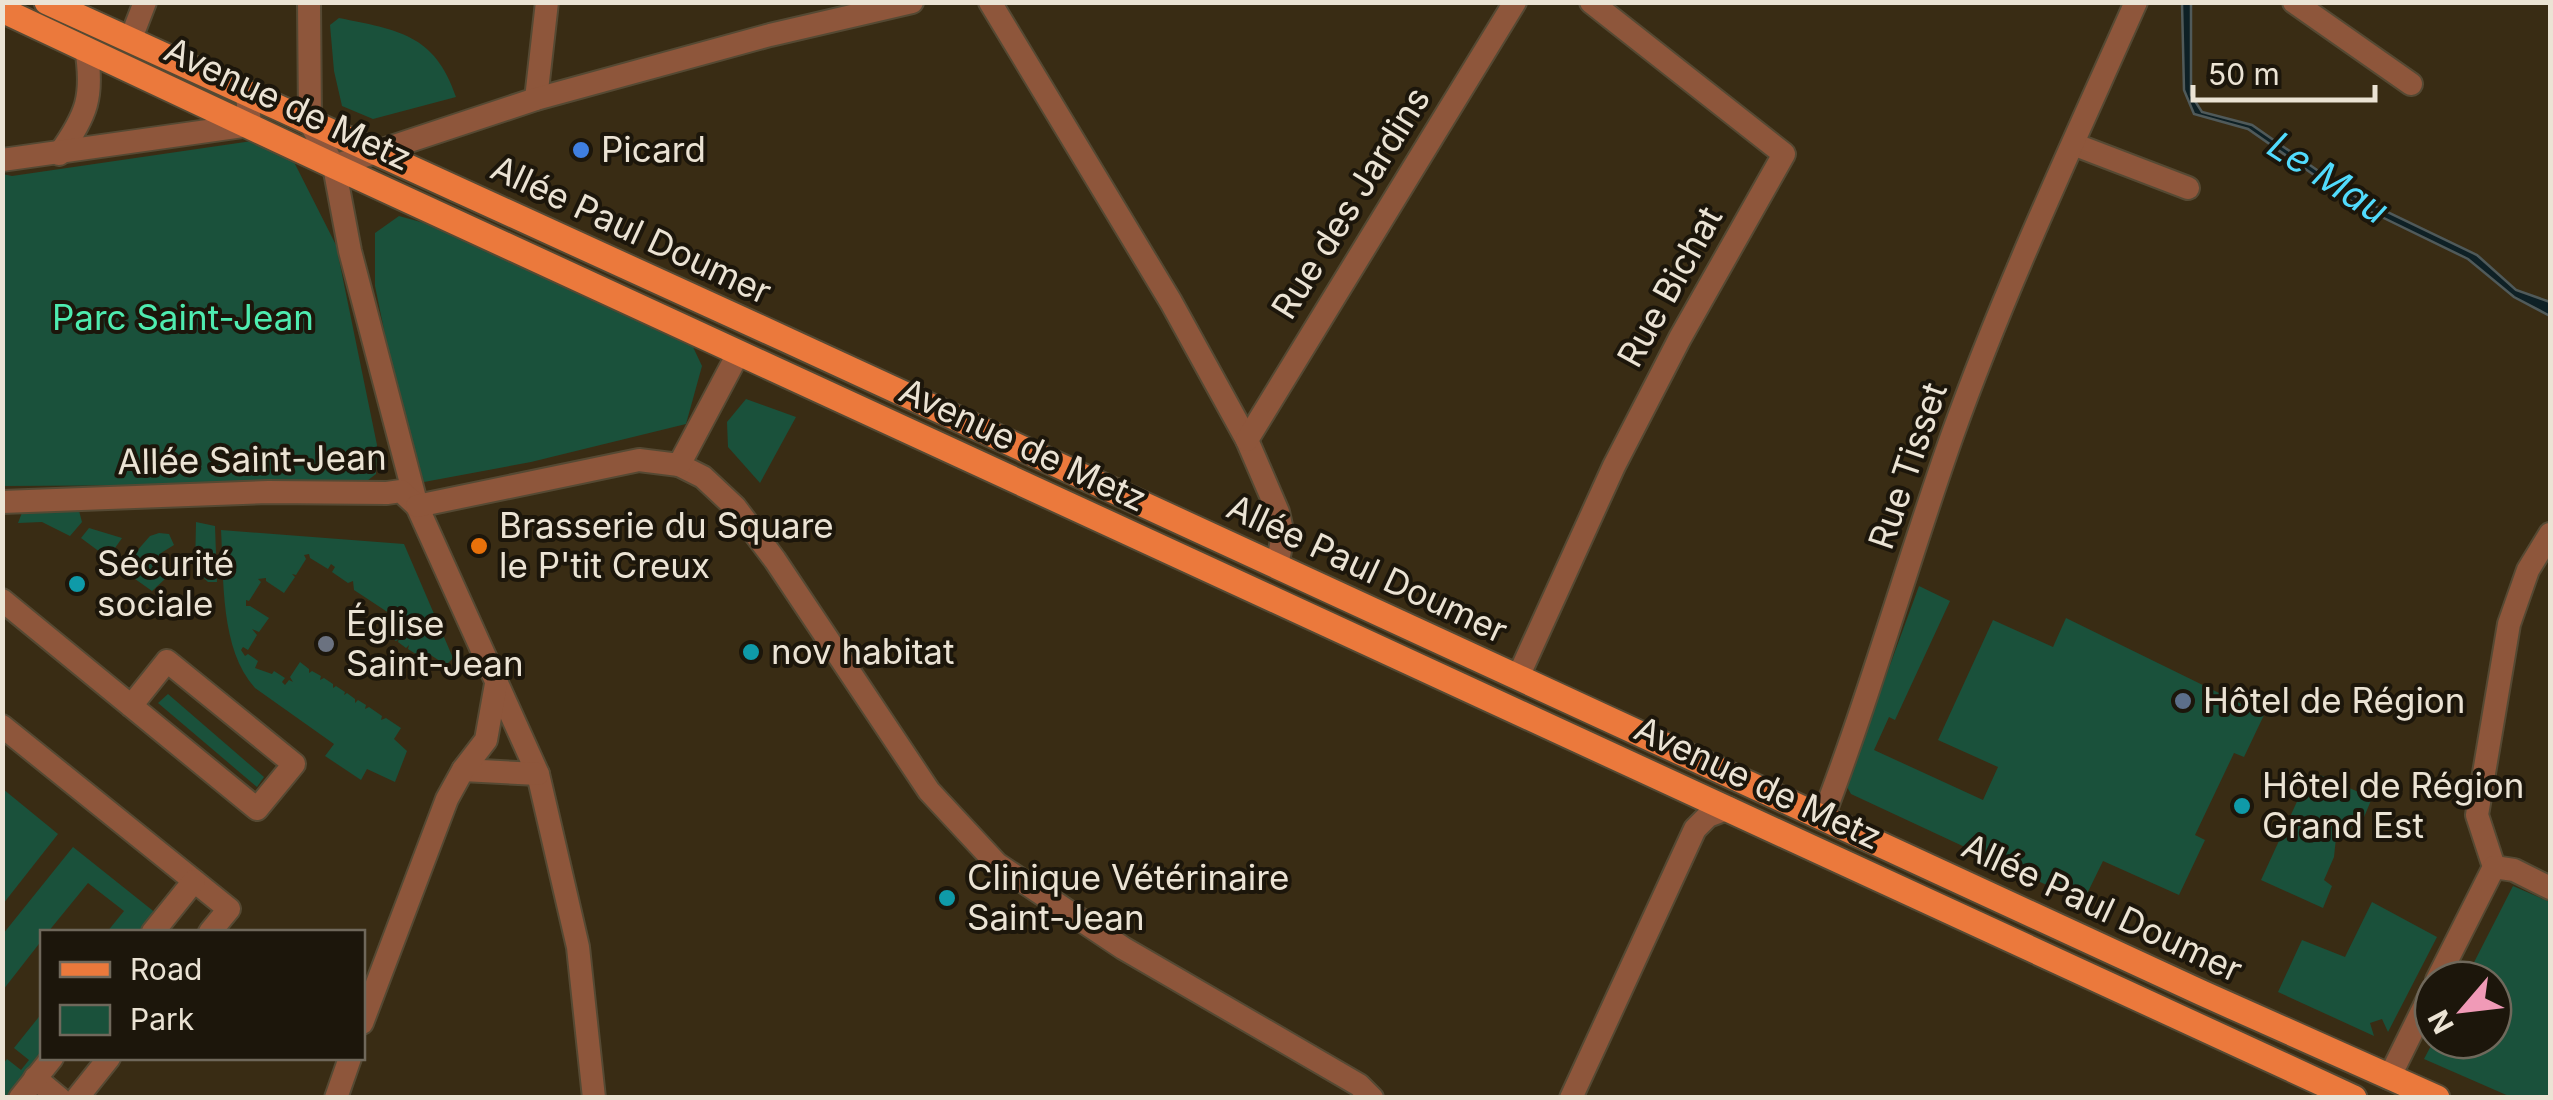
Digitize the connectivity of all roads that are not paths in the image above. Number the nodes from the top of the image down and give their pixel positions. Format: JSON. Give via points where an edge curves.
{"nodes":[{"id":1,"x":46,"y":2,"type":"edge"},
{"id":2,"x":144,"y":2,"type":"edge"},
{"id":3,"x":309,"y":2,"type":"edge"},
{"id":4,"x":547,"y":2,"type":"edge"},
{"id":5,"x":912,"y":2,"type":"edge"},
{"id":6,"x":990,"y":2,"type":"edge"},
{"id":7,"x":1515,"y":2,"type":"edge"},
{"id":8,"x":1591,"y":2,"type":"edge"},
{"id":9,"x":2136,"y":2,"type":"edge"},
{"id":10,"x":2294,"y":2,"type":"edge"},
{"id":11,"x":2,"y":10,"type":"edge"},
{"id":12,"x":130,"y":41,"type":"junction"},
{"id":13,"x":86,"y":48,"type":"junction"},
{"id":14,"x":2411,"y":84,"type":"dead end"},
{"id":15,"x":536,"y":99,"type":"junction"},
{"id":16,"x":257,"y":100,"type":"junction"},
{"id":17,"x":310,"y":122,"type":"junction"},
{"id":18,"x":250,"y":125,"type":"junction"},
{"id":19,"x":2073,"y":144,"type":"junction"},
{"id":20,"x":372,"y":151,"type":"junction"},
{"id":21,"x":59,"y":154,"type":"junction"},
{"id":22,"x":2,"y":160,"type":"edge"},
{"id":23,"x":334,"y":166,"type":"junction"},
{"id":24,"x":2188,"y":188,"type":"dead end"},
{"id":25,"x":739,"y":352,"type":"junction"},
{"id":26,"x":1246,"y":440,"type":"junction"},
{"id":27,"x":679,"y":466,"type":"junction"},
{"id":28,"x":2,"y":502,"type":"edge"},
{"id":29,"x":417,"y":506,"type":"junction"},
{"id":30,"x":2550,"y":534,"type":"edge"},
{"id":31,"x":1277,"y":566,"type":"junction"},
{"id":32,"x":2,"y":600,"type":"edge"},
{"id":33,"x":1518,"y":677,"type":"junction"},
{"id":34,"x":496,"y":684,"type":"junction"},
{"id":35,"x":130,"y":706,"type":"junction"},
{"id":36,"x":2,"y":726,"type":"edge"},
{"id":37,"x":463,"y":770,"type":"junction"},
{"id":38,"x":538,"y":774,"type":"junction"},
{"id":39,"x":1728,"y":808,"type":"junction"},
{"id":40,"x":1823,"y":817,"type":"junction"},
{"id":41,"x":2494,"y":866,"type":"junction"},
{"id":42,"x":194,"y":881,"type":"junction"},
{"id":43,"x":2550,"y":888,"type":"edge"},
{"id":44,"x":154,"y":930,"type":"edge"},
{"id":45,"x":212,"y":930,"type":"edge"},
{"id":46,"x":2015,"y":940,"type":"joint"},
{"id":47,"x":2447,"y":960,"type":"edge"},
{"id":48,"x":365,"y":1015,"type":"edge"},
{"id":49,"x":2413,"y":1029,"type":"edge"},
{"id":50,"x":50,"y":1060,"type":"edge"},
{"id":51,"x":107,"y":1060,"type":"edge"},
{"id":52,"x":349,"y":1060,"type":"edge"},
{"id":53,"x":35,"y":1078,"type":"junction"},
{"id":54,"x":2388,"y":1078,"type":"junction"},
{"id":55,"x":20,"y":1098,"type":"edge"},
{"id":56,"x":59,"y":1098,"type":"edge"},
{"id":57,"x":76,"y":1098,"type":"edge"},
{"id":58,"x":336,"y":1098,"type":"edge"},
{"id":59,"x":594,"y":1098,"type":"edge"},
{"id":60,"x":1372,"y":1098,"type":"edge"},
{"id":61,"x":1572,"y":1098,"type":"edge"},
{"id":62,"x":2354,"y":1098,"type":"edge"},
{"id":63,"x":2437,"y":1098,"type":"edge"}],
"edges":[{"from":1,"to":12,"type":"main road","name":"Avenue de Metz"},
{"from":2,"to":12,"type":"street"},
{"from":3,"to":17,"type":"street"},
{"from":4,"to":15,"type":"street"},
{"from":5,"to":15,"type":"street"},
{"from":6,"to":26,"type":"street"},
{"from":7,"to":26,"type":"street","name":"Rue des Jardins"},
{"from":8,"to":33,"type":"street","name":"Rue Bichat","via":[[1784,154],[1614,466]]},
{"from":9,"to":19,"type":"street","name":"Rue Tisset"},
{"from":10,"to":14,"type":"street"},
{"from":11,"to":13,"type":"main road","name":"Avenue de Metz"},
{"from":12,"to":16,"type":"main road","name":"Avenue de Metz"},
{"from":13,"to":18,"type":"main road","name":"Avenue de Metz"},
{"from":13,"to":21,"type":"street","via":[[90,94]]},
{"from":15,"to":20,"type":"street"},
{"from":16,"to":17,"type":"main road","name":"Allée Paul Doumer"},
{"from":16,"to":18,"type":"street"},
{"from":17,"to":20,"type":"main road","name":"Allée Paul Doumer"},
{"from":17,"to":23,"type":"street"},
{"from":18,"to":21,"type":"street"},
{"from":18,"to":23,"type":"main road","name":"Avenue de Metz"},
{"from":19,"to":24,"type":"street"},
{"from":19,"to":40,"type":"street","name":"Rue Tisset","via":[[1953,435]]},
{"from":20,"to":23,"type":"street"},
{"from":20,"to":31,"type":"main road","name":"Allée Paul Doumer"},
{"from":21,"to":22,"type":"street"},
{"from":23,"to":25,"type":"main road","name":"Avenue de Metz"},
{"from":23,"to":29,"type":"street"},
{"from":25,"to":27,"type":"street"},
{"from":25,"to":39,"type":"main road","name":"Avenue de Metz"},
{"from":26,"to":31,"type":"street","via":[[1278,512],[1283,535]]},
{"from":27,"to":29,"type":"street","via":[[639,460]]},
{"from":27,"to":60,"type":"street","via":[[735,506],[929,791],[997,864]]},
{"from":28,"to":29,"type":"street","name":"Allée Saint-Jean","via":[[402,490]]},
{"from":29,"to":34,"type":"street"},
{"from":30,"to":41,"type":"street","via":[[2528,570],[2509,624],[2496,700],[2477,815]]},
{"from":31,"to":33,"type":"main road","name":"Allée Paul Doumer"},
{"from":32,"to":35,"type":"street"},
{"from":33,"to":40,"type":"main road","name":"Allée Paul Doumer"},
{"from":34,"to":37,"type":"street","via":[[486,740]]},
{"from":34,"to":38,"type":"street"},
{"from":35,"to":35,"type":"street","via":[[257,810],[294,764],[167,660]]},
{"from":36,"to":42,"type":"street"},
{"from":37,"to":38,"type":"street"},
{"from":37,"to":48,"type":"street"},
{"from":38,"to":59,"type":"street","via":[[578,947]]},
{"from":39,"to":46,"type":"main road","name":"Avenue de Metz"},
{"from":39,"to":61,"type":"street","via":[[1695,829]]},
{"from":40,"to":54,"type":"main road","name":"Allée Paul Doumer"},
{"from":41,"to":43,"type":"street"},
{"from":41,"to":47,"type":"street"},
{"from":42,"to":44,"type":"street"},
{"from":42,"to":45,"type":"street","via":[[229,909]]},
{"from":46,"to":62,"type":"main road","name":"Allée Paul Doumer"},
{"from":49,"to":54,"type":"street"},
{"from":50,"to":53,"type":"street"},
{"from":51,"to":57,"type":"street"},
{"from":52,"to":58,"type":"street"},
{"from":53,"to":55,"type":"street"},
{"from":53,"to":56,"type":"street"},
{"from":54,"to":63,"type":"main road","name":"Allée Paul Doumer"}]}
